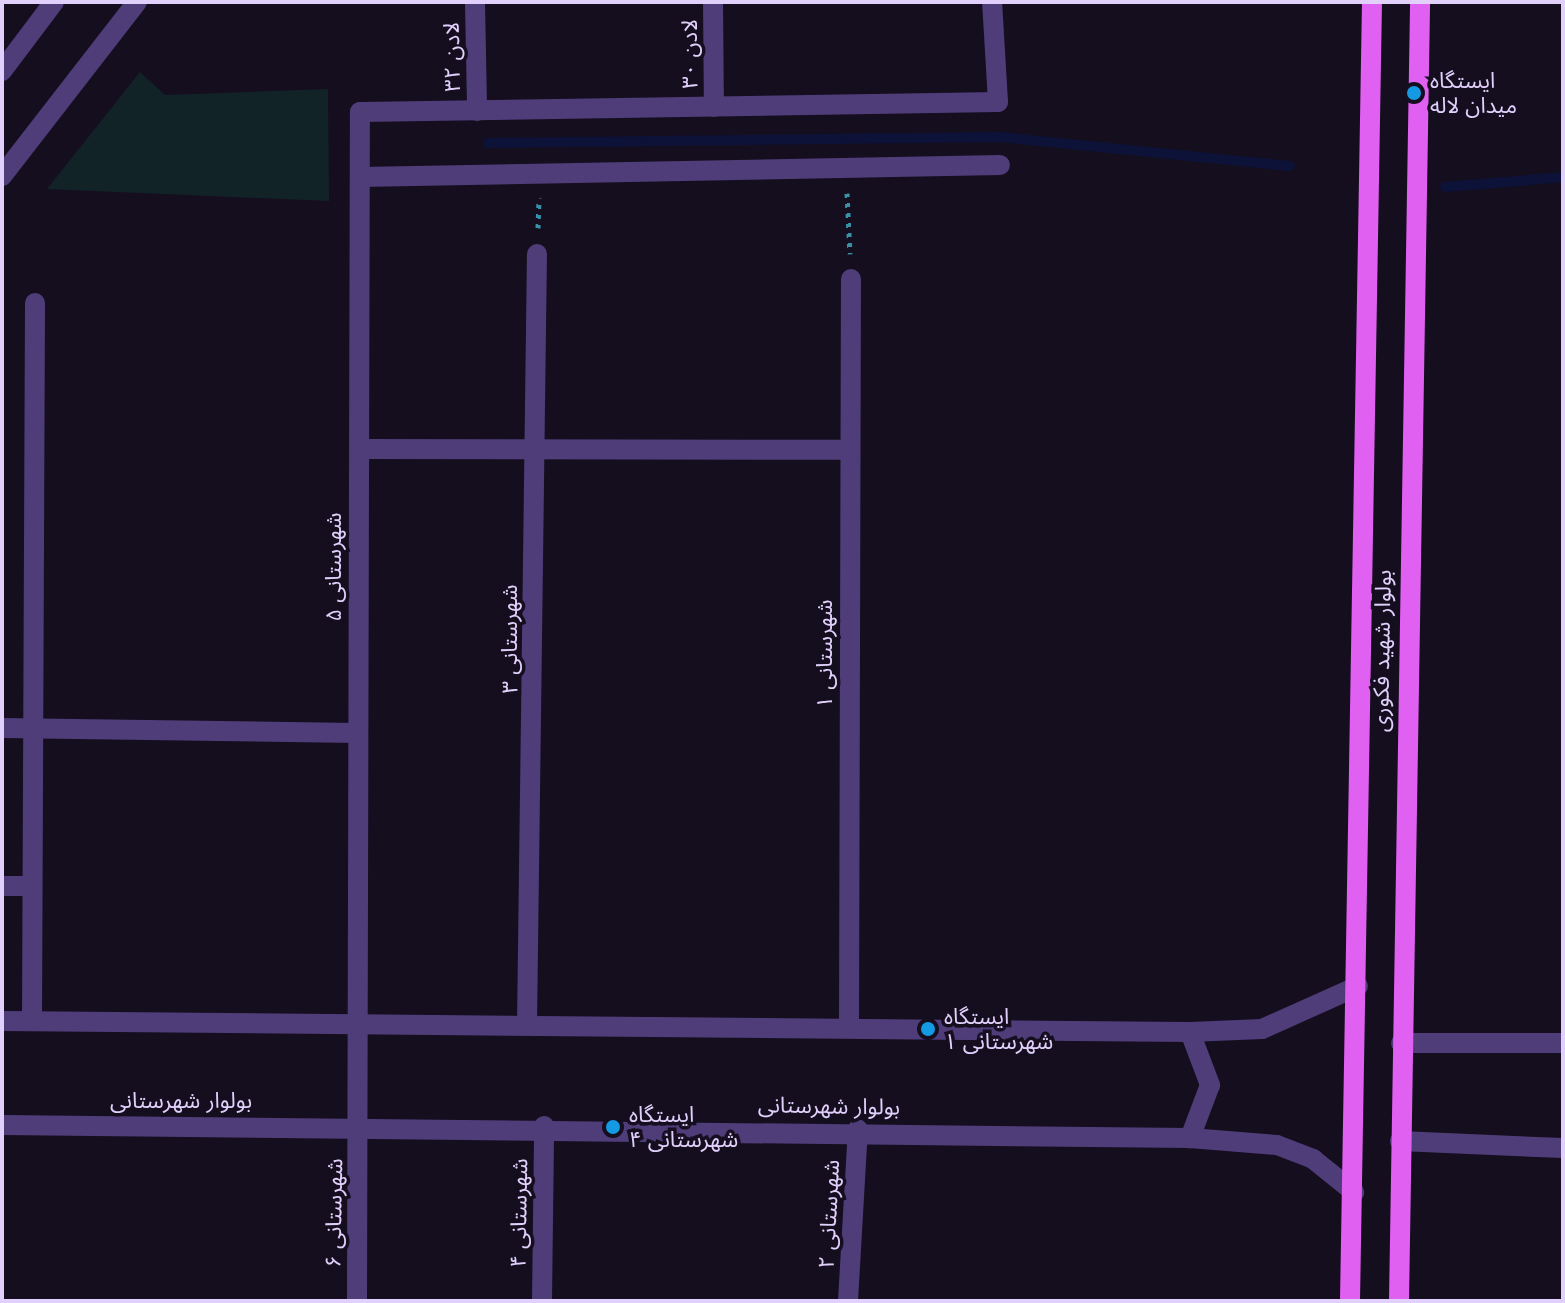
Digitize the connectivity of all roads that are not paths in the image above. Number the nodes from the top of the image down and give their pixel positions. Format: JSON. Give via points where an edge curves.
{"nodes":[{"id":1,"x":54,"y":2,"type":"edge"},
{"id":2,"x":137,"y":2,"type":"edge"},
{"id":3,"x":475,"y":2,"type":"edge"},
{"id":4,"x":713,"y":2,"type":"edge"},
{"id":5,"x":992,"y":2,"type":"edge"},
{"id":6,"x":1372,"y":2,"type":"edge"},
{"id":7,"x":1420,"y":2,"type":"edge"},
{"id":8,"x":2,"y":71,"type":"edge"},
{"id":9,"x":714,"y":107,"type":"junction"},
{"id":10,"x":477,"y":111,"type":"junction"},
{"id":11,"x":1000,"y":165,"type":"dead end"},
{"id":12,"x":2,"y":176,"type":"edge"},
{"id":13,"x":360,"y":177,"type":"junction"},
{"id":14,"x":537,"y":254,"type":"road end"},
{"id":15,"x":851,"y":279,"type":"road end"},
{"id":16,"x":35,"y":303,"type":"dead end"},
{"id":17,"x":359,"y":449,"type":"junction"},
{"id":18,"x":850,"y":450,"type":"junction"},
{"id":19,"x":536,"y":452,"type":"junction"},
{"id":20,"x":2,"y":728,"type":"edge"},
{"id":21,"x":34,"y":728,"type":"junction"},
{"id":22,"x":357,"y":733,"type":"junction"},
{"id":23,"x":2,"y":886,"type":"edge"},
{"id":24,"x":32,"y":886,"type":"junction"},
{"id":25,"x":1358,"y":986,"type":"junction"},
{"id":26,"x":2,"y":1021,"type":"edge"},
{"id":27,"x":32,"y":1021,"type":"junction"},
{"id":28,"x":356,"y":1023,"type":"junction"},
{"id":29,"x":527,"y":1025,"type":"junction"},
{"id":30,"x":849,"y":1028,"type":"junction"},
{"id":31,"x":1190,"y":1032,"type":"junction"},
{"id":32,"x":1401,"y":1043,"type":"junction"},
{"id":33,"x":1563,"y":1043,"type":"edge"},
{"id":34,"x":2,"y":1125,"type":"edge"},
{"id":35,"x":359,"y":1125,"type":"junction"},
{"id":36,"x":544,"y":1126,"type":"junction"},
{"id":37,"x":858,"y":1129,"type":"junction"},
{"id":38,"x":1190,"y":1138,"type":"junction"},
{"id":39,"x":1400,"y":1141,"type":"junction"},
{"id":40,"x":1563,"y":1148,"type":"edge"},
{"id":41,"x":1354,"y":1192,"type":"junction"},
{"id":42,"x":357,"y":1301,"type":"edge"},
{"id":43,"x":542,"y":1301,"type":"edge"},
{"id":44,"x":848,"y":1301,"type":"edge"},
{"id":45,"x":1350,"y":1301,"type":"edge"},
{"id":46,"x":1399,"y":1301,"type":"edge"}],
"edges":[{"from":1,"to":8,"type":"street"},
{"from":2,"to":12,"type":"street"},
{"from":3,"to":10,"type":"street","name":"لادن ۳۲"},
{"from":4,"to":9,"type":"street","name":"لادن ۳۰"},
{"from":5,"to":9,"type":"street","via":[[998,102]]},
{"from":6,"to":25,"type":"main road","name":"بولوار شهید فکوری"},
{"from":7,"to":32,"type":"main road","name":"بولوار شهید فکوری"},
{"from":9,"to":10,"type":"street"},
{"from":10,"to":13,"type":"street","name":"شهرستانی ۵","via":[[360,112]]},
{"from":11,"to":13,"type":"street"},
{"from":13,"to":17,"type":"street","name":"شهرستانی ۵"},
{"from":14,"to":19,"type":"street","name":"شهرستانی ۳"},
{"from":15,"to":18,"type":"street","name":"شهرستانی ۱"},
{"from":16,"to":21,"type":"street"},
{"from":17,"to":19,"type":"street"},
{"from":17,"to":22,"type":"street","name":"شهرستانی ۵"},
{"from":18,"to":19,"type":"street"},
{"from":18,"to":30,"type":"street","name":"شهرستانی ۱"},
{"from":19,"to":29,"type":"street","name":"شهرستانی ۳"},
{"from":20,"to":21,"type":"street"},
{"from":21,"to":22,"type":"street"},
{"from":21,"to":24,"type":"street"},
{"from":22,"to":28,"type":"street","name":"شهرستانی ۵"},
{"from":23,"to":24,"type":"street"},
{"from":24,"to":27,"type":"street"},
{"from":25,"to":31,"type":"street","via":[[1262,1029]]},
{"from":25,"to":41,"type":"main road","name":"بولوار شهید فکوری"},
{"from":26,"to":27,"type":"street"},
{"from":27,"to":28,"type":"street"},
{"from":28,"to":29,"type":"street"},
{"from":28,"to":35,"type":"street","name":"شهرستانی ۶"},
{"from":29,"to":30,"type":"street"},
{"from":30,"to":31,"type":"street"},
{"from":31,"to":38,"type":"street","via":[[1210,1085]]},
{"from":32,"to":33,"type":"street"},
{"from":32,"to":39,"type":"main road","name":"بولوار شهید فکوری"},
{"from":34,"to":35,"type":"street","name":"بولوار شهرستانی"},
{"from":35,"to":36,"type":"street","name":"بولوار شهرستانی"},
{"from":35,"to":42,"type":"street","name":"شهرستانی ۶"},
{"from":36,"to":37,"type":"street","name":"بولوار شهرستانی"},
{"from":36,"to":43,"type":"street","name":"شهرستانی ۴"},
{"from":37,"to":38,"type":"street","name":"بولوار شهرستانی"},
{"from":37,"to":44,"type":"street","name":"شهرستانی ۲"},
{"from":38,"to":41,"type":"street","name":"بولوار شهرستانی","via":[[1277,1145],[1313,1159]]},
{"from":39,"to":40,"type":"street"},
{"from":39,"to":46,"type":"main road","name":"بولوار شهید فکوری"},
{"from":41,"to":45,"type":"main road","name":"بولوار شهید فکوری"}]}
